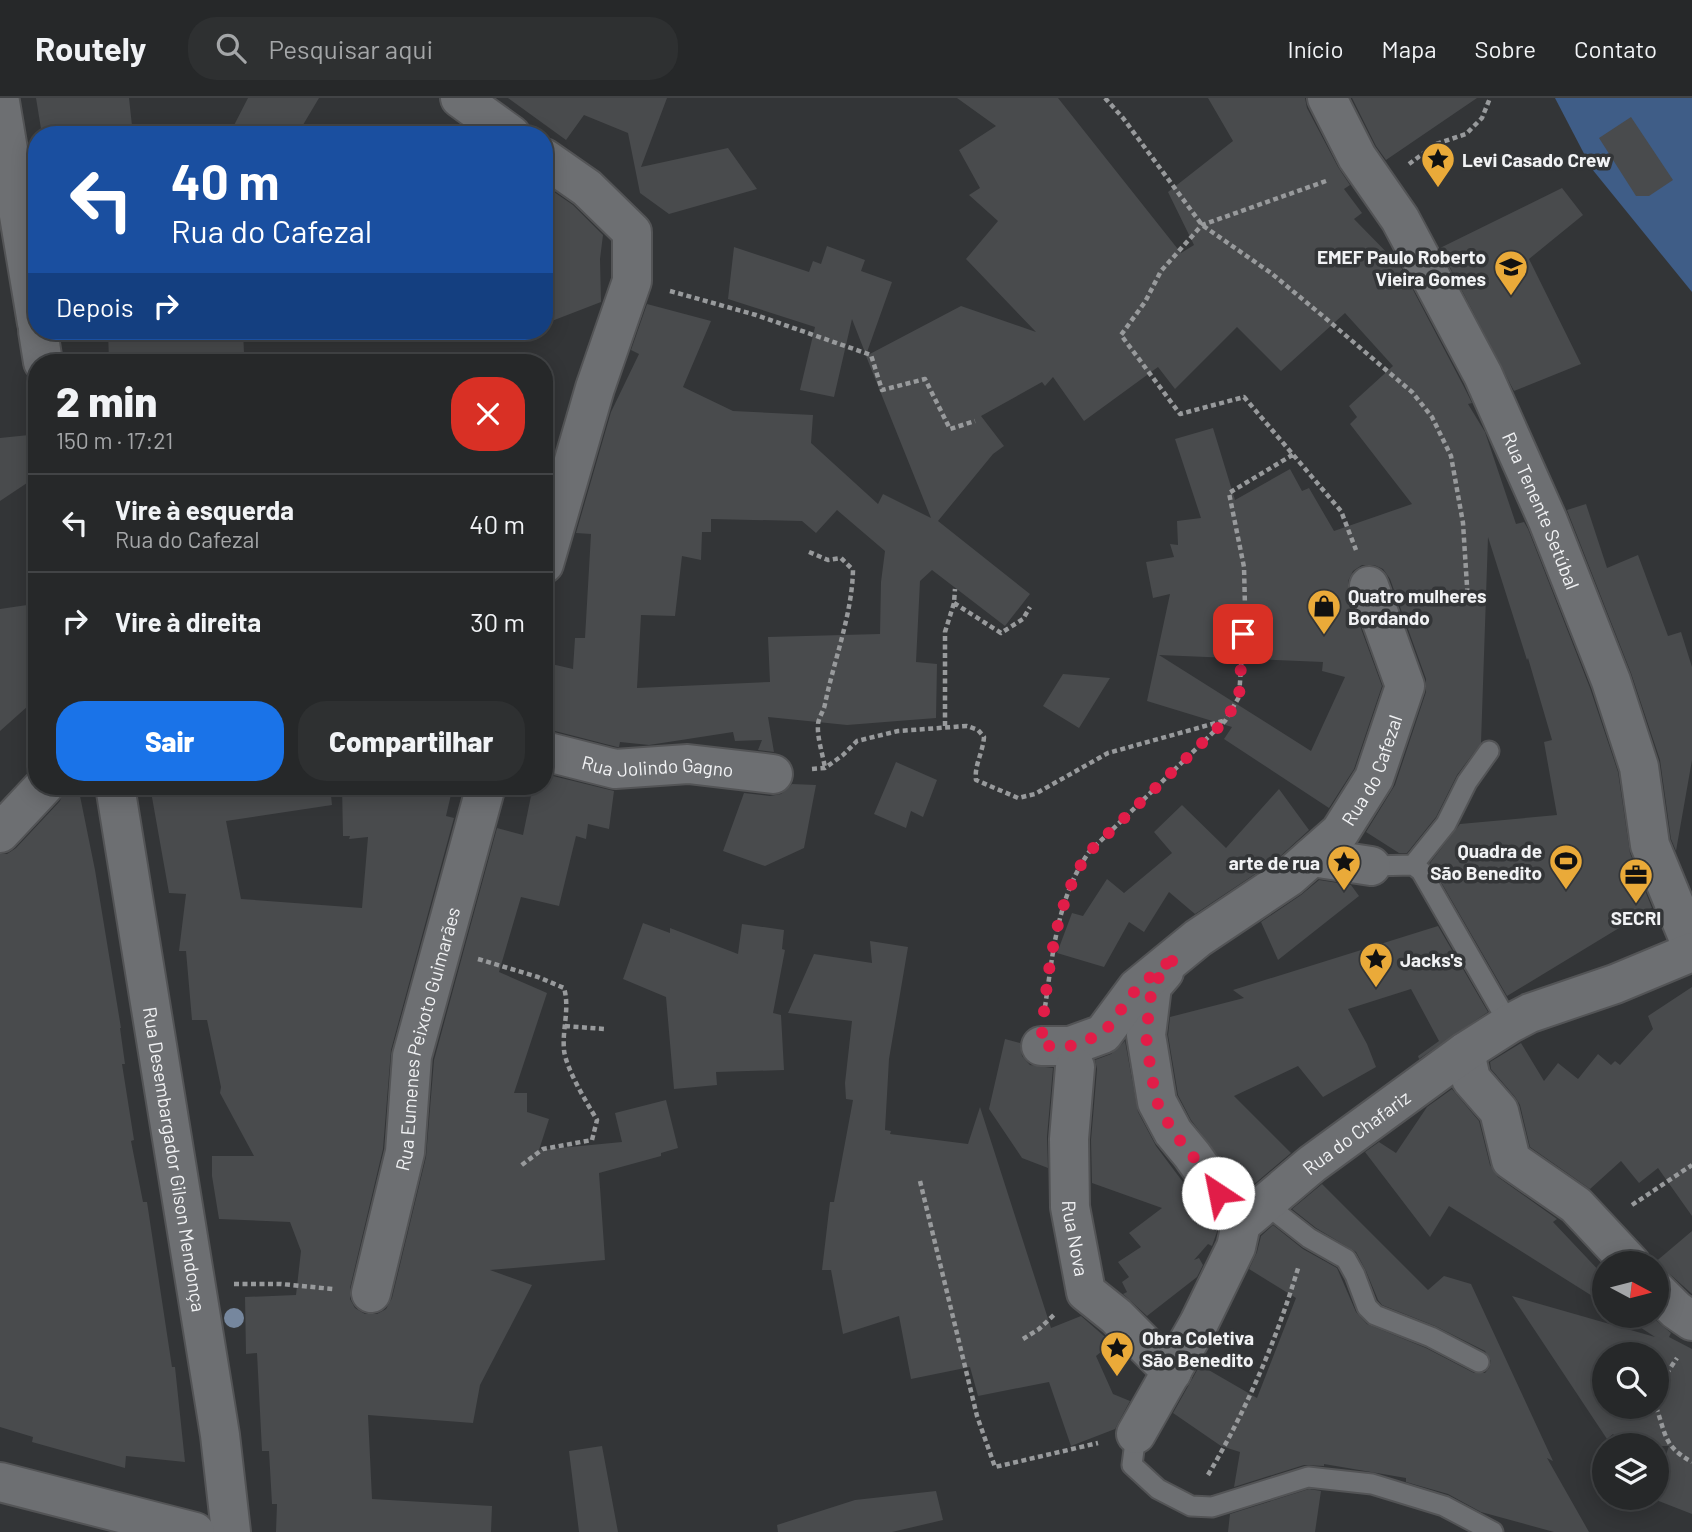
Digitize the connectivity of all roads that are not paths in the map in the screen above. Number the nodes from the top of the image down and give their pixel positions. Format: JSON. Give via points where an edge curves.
{"nodes":[{"id":1,"x":460,"y":98,"type":"edge"},
{"id":2,"x":1327,"y":98,"type":"edge"},
{"id":3,"x":0,"y":102,"type":"edge"},
{"id":4,"x":499,"y":126,"type":"edge"},
{"id":5,"x":553,"y":164,"type":"edge"},
{"id":6,"x":28,"y":269,"type":"edge"},
{"id":7,"x":553,"y":534,"type":"edge"},
{"id":8,"x":1369,"y":586,"type":"road end"},
{"id":9,"x":1489,"y":751,"type":"dead end"},
{"id":10,"x":553,"y":753,"type":"edge"},
{"id":11,"x":773,"y":774,"type":"dead end"},
{"id":12,"x":36,"y":795,"type":"edge"},
{"id":13,"x":116,"y":795,"type":"edge"},
{"id":14,"x":483,"y":795,"type":"edge"},
{"id":15,"x":0,"y":833,"type":"edge"},
{"id":16,"x":1312,"y":858,"type":"junction"},
{"id":17,"x":1413,"y":865,"type":"junction"},
{"id":18,"x":1371,"y":866,"type":"joint"},
{"id":19,"x":1692,"y":950,"type":"edge"},
{"id":20,"x":1177,"y":955,"type":"junction"},
{"id":21,"x":1509,"y":1024,"type":"junction"},
{"id":22,"x":1041,"y":1046,"type":"road end"},
{"id":23,"x":1465,"y":1052,"type":"junction"},
{"id":24,"x":1075,"y":1067,"type":"dead end"},
{"id":25,"x":1269,"y":1200,"type":"junction"},
{"id":26,"x":1241,"y":1224,"type":"junction"},
{"id":27,"x":1619,"y":1251,"type":"edge"},
{"id":28,"x":371,"y":1293,"type":"road end"},
{"id":29,"x":1670,"y":1304,"type":"edge"},
{"id":30,"x":1685,"y":1338,"type":"edge"},
{"id":31,"x":1479,"y":1362,"type":"dead end"},
{"id":32,"x":1172,"y":1372,"type":"junction"},
{"id":33,"x":1136,"y":1434,"type":"joint"},
{"id":34,"x":0,"y":1482,"type":"edge"},
{"id":35,"x":1444,"y":1506,"type":"junction"},
{"id":36,"x":195,"y":1532,"type":"edge"},
{"id":37,"x":231,"y":1532,"type":"edge"},
{"id":38,"x":1461,"y":1532,"type":"edge"},
{"id":39,"x":1493,"y":1532,"type":"edge"}],
"edges":[{"from":1,"to":4,"type":"street"},
{"from":2,"to":19,"type":"street","name":"Rua Tenente Setúbal","via":[[1366,170],[1400,219],[1483,375],[1548,521],[1611,681],[1639,766],[1650,845]]},
{"from":3,"to":6,"type":"street"},
{"from":5,"to":7,"type":"street","via":[[587,188],[632,232],[632,281]]},
{"from":8,"to":16,"type":"street","name":"Rua do Cafezal","via":[[1405,686],[1374,778],[1340,832]]},
{"from":9,"to":17,"type":"lane","via":[[1446,824]]},
{"from":10,"to":11,"type":"street","name":"Rua Jolindo Gagno","via":[[615,769],[688,764]]},
{"from":12,"to":15,"type":"street"},
{"from":13,"to":37,"type":"street","name":"Rua Desembargador Gilson Mendonça","via":[[220,1435]]},
{"from":14,"to":28,"type":"street","name":"Rua Eumenes Peixoto Guimarães","via":[[412,1056],[405,1152]]},
{"from":16,"to":18,"type":"street"},
{"from":16,"to":20,"type":"street","name":"Rua do Cafezal"},
{"from":17,"to":18,"type":"lane"},
{"from":17,"to":21,"type":"lane","via":[[1431,887]]},
{"from":19,"to":21,"type":"street","name":"Rua do Chafariz"},
{"from":20,"to":22,"type":"street","name":"Rua do Cafezal","via":[[1137,988],[1103,1034],[1070,1046]]},
{"from":20,"to":26,"type":"street","via":[[1152,986],[1147,1015],[1157,1102],[1173,1132]]},
{"from":21,"to":23,"type":"street","name":"Rua do Chafariz"},
{"from":23,"to":25,"type":"street","name":"Rua do Chafariz"},
{"from":23,"to":27,"type":"street","via":[[1471,1079],[1499,1111],[1511,1160],[1576,1205]]},
{"from":24,"to":32,"type":"street","name":"Rua Nova","via":[[1070,1207],[1086,1292]]},
{"from":25,"to":26,"type":"street","name":"Rua do Chafariz"},
{"from":25,"to":31,"type":"lane","via":[[1272,1209],[1309,1238],[1346,1259],[1375,1315]]},
{"from":26,"to":32,"type":"street","via":[[1236,1247]]},
{"from":29,"to":30,"type":"street"},
{"from":32,"to":33,"type":"street"},
{"from":33,"to":35,"type":"lane","via":[[1132,1465],[1158,1489],[1191,1506],[1212,1507],[1308,1477],[1373,1484]]},
{"from":34,"to":36,"type":"street"},
{"from":35,"to":38,"type":"lane"},
{"from":35,"to":39,"type":"lane"}]}
